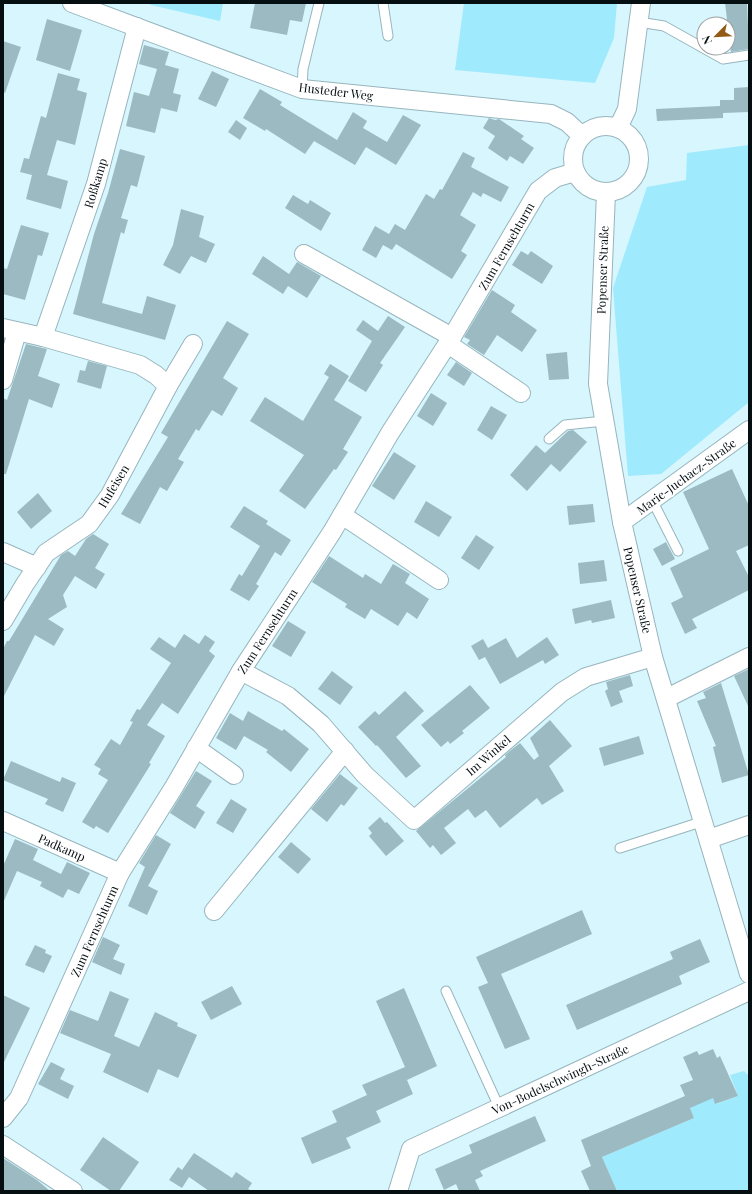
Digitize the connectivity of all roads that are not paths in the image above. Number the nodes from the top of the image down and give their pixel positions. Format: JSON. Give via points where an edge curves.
{"nodes":[{"id":1,"x":72,"y":3,"type":"edge"},
{"id":2,"x":319,"y":3,"type":"edge"},
{"id":3,"x":383,"y":3,"type":"edge"},
{"id":4,"x":641,"y":3,"type":"edge"},
{"id":5,"x":639,"y":22,"type":"junction"},
{"id":6,"x":137,"y":27,"type":"junction"},
{"id":7,"x":388,"y":36,"type":"dead end"},
{"id":8,"x":749,"y":55,"type":"edge"},
{"id":9,"x":302,"y":89,"type":"junction"},
{"id":10,"x":618,"y":128,"type":"junction"},
{"id":11,"x":582,"y":136,"type":"junction"},
{"id":12,"x":575,"y":172,"type":"junction"},
{"id":13,"x":606,"y":193,"type":"junction"},
{"id":14,"x":304,"y":254,"type":"dead end"},
{"id":15,"x":10,"y":330,"type":"edge"},
{"id":16,"x":43,"y":337,"type":"junction"},
{"id":17,"x":450,"y":341,"type":"junction"},
{"id":18,"x":193,"y":344,"type":"dead end"},
{"id":19,"x":3,"y":380,"type":"edge"},
{"id":20,"x":168,"y":386,"type":"junction"},
{"id":21,"x":521,"y":393,"type":"dead end"},
{"id":22,"x":604,"y":421,"type":"junction"},
{"id":23,"x":749,"y":430,"type":"edge"},
{"id":24,"x":549,"y":439,"type":"dead end"},
{"id":25,"x":652,"y":500,"type":"junction"},
{"id":26,"x":342,"y":515,"type":"junction"},
{"id":27,"x":622,"y":522,"type":"junction"},
{"id":28,"x":678,"y":551,"type":"dead end"},
{"id":29,"x":3,"y":552,"type":"edge"},
{"id":30,"x":37,"y":567,"type":"junction"},
{"id":31,"x":439,"y":580,"type":"dead end"},
{"id":32,"x":3,"y":621,"type":"edge"},
{"id":33,"x":749,"y":656,"type":"edge"},
{"id":34,"x":653,"y":657,"type":"junction"},
{"id":35,"x":241,"y":671,"type":"junction"},
{"id":36,"x":667,"y":698,"type":"junction"},
{"id":37,"x":196,"y":748,"type":"junction"},
{"id":38,"x":345,"y":751,"type":"junction"},
{"id":39,"x":234,"y":775,"type":"dead end"},
{"id":40,"x":3,"y":821,"type":"edge"},
{"id":41,"x":704,"y":821,"type":"junction"},
{"id":42,"x":749,"y":825,"type":"edge"},
{"id":43,"x":709,"y":838,"type":"junction"},
{"id":44,"x":620,"y":848,"type":"dead end"},
{"id":45,"x":120,"y":873,"type":"junction"},
{"id":46,"x":214,"y":911,"type":"dead end"},
{"id":47,"x":749,"y":974,"type":"edge"},
{"id":48,"x":446,"y":991,"type":"dead end"},
{"id":49,"x":749,"y":991,"type":"edge"},
{"id":50,"x":499,"y":1108,"type":"junction"},
{"id":51,"x":3,"y":1118,"type":"edge"},
{"id":52,"x":3,"y":1145,"type":"edge"},
{"id":53,"x":73,"y":1191,"type":"edge"},
{"id":54,"x":398,"y":1191,"type":"edge"}],
"edges":[{"from":1,"to":6,"type":"street","name":"Husteder Weg"},
{"from":2,"to":9,"type":"lane","via":[[303,69]]},
{"from":3,"to":7,"type":"lane"},
{"from":4,"to":5,"type":"street"},
{"from":5,"to":8,"type":"lane","via":[[664,26],[723,59]]},
{"from":5,"to":10,"type":"street","via":[[627,108]]},
{"from":6,"to":9,"type":"street","name":"Husteder Weg"},
{"from":6,"to":16,"type":"street","name":"Roßkamp","via":[[96,184]]},
{"from":9,"to":11,"type":"street","name":"Husteder Weg","via":[[551,114],[567,122]]},
{"from":10,"to":11,"type":"street","via":[[598,127]]},
{"from":10,"to":13,"type":"street","via":[[635,143],[639,165],[628,185],[618,191]]},
{"from":11,"to":12,"type":"street","via":[[573,153]]},
{"from":12,"to":13,"type":"street","via":[[587,187],[596,192]]},
{"from":12,"to":17,"type":"street","name":"Zum Fernsehturm","via":[[556,178],[538,191]]},
{"from":13,"to":22,"type":"street","name":"Popenser Straße","via":[[598,384]]},
{"from":14,"to":17,"type":"street"},
{"from":15,"to":16,"type":"street"},
{"from":15,"to":19,"type":"street"},
{"from":16,"to":20,"type":"street","via":[[140,365]]},
{"from":17,"to":21,"type":"street"},
{"from":17,"to":26,"type":"street","name":"Zum Fernsehturm","via":[[390,433]]},
{"from":18,"to":20,"type":"street","name":"Hufeisen"},
{"from":20,"to":30,"type":"street","name":"Hufeisen","via":[[110,495],[89,524],[46,553]]},
{"from":22,"to":24,"type":"lane","via":[[565,425]]},
{"from":22,"to":27,"type":"street","name":"Popenser Straße"},
{"from":23,"to":25,"type":"street","name":"Marie-Juchacz-Straße"},
{"from":25,"to":27,"type":"street","name":"Marie-Juchacz-Straße"},
{"from":25,"to":28,"type":"lane"},
{"from":26,"to":31,"type":"street"},
{"from":26,"to":35,"type":"street","name":"Zum Fernsehturm"},
{"from":27,"to":34,"type":"street","name":"Popenser Straße"},
{"from":29,"to":30,"type":"street"},
{"from":30,"to":32,"type":"street","name":"Hufeisen"},
{"from":33,"to":36,"type":"street"},
{"from":34,"to":36,"type":"street","name":"Popenser Straße"},
{"from":34,"to":38,"type":"street","name":"Im Winkel","via":[[586,677],[562,692],[414,820],[365,775]]},
{"from":35,"to":37,"type":"street","name":"Zum Fernsehturm"},
{"from":35,"to":38,"type":"street","name":"Im Winkel","via":[[288,696],[321,724]]},
{"from":36,"to":41,"type":"street","name":"Popenser Straße"},
{"from":37,"to":39,"type":"street"},
{"from":37,"to":45,"type":"street","name":"Zum Fernsehturm"},
{"from":38,"to":46,"type":"street"},
{"from":40,"to":45,"type":"street","name":"Padkamp"},
{"from":41,"to":43,"type":"street","name":"Popenser Straße"},
{"from":41,"to":44,"type":"lane"},
{"from":42,"to":43,"type":"street"},
{"from":43,"to":47,"type":"street","name":"Popenser Straße"},
{"from":45,"to":51,"type":"street","name":"Zum Fernsehturm","via":[[19,1098]]},
{"from":48,"to":50,"type":"lane"},
{"from":49,"to":50,"type":"street","name":"Von-Bodelschwingh-Straße"},
{"from":50,"to":54,"type":"street","name":"Von-Bodelschwingh-Straße","via":[[411,1149]]},
{"from":52,"to":53,"type":"street"}]}
